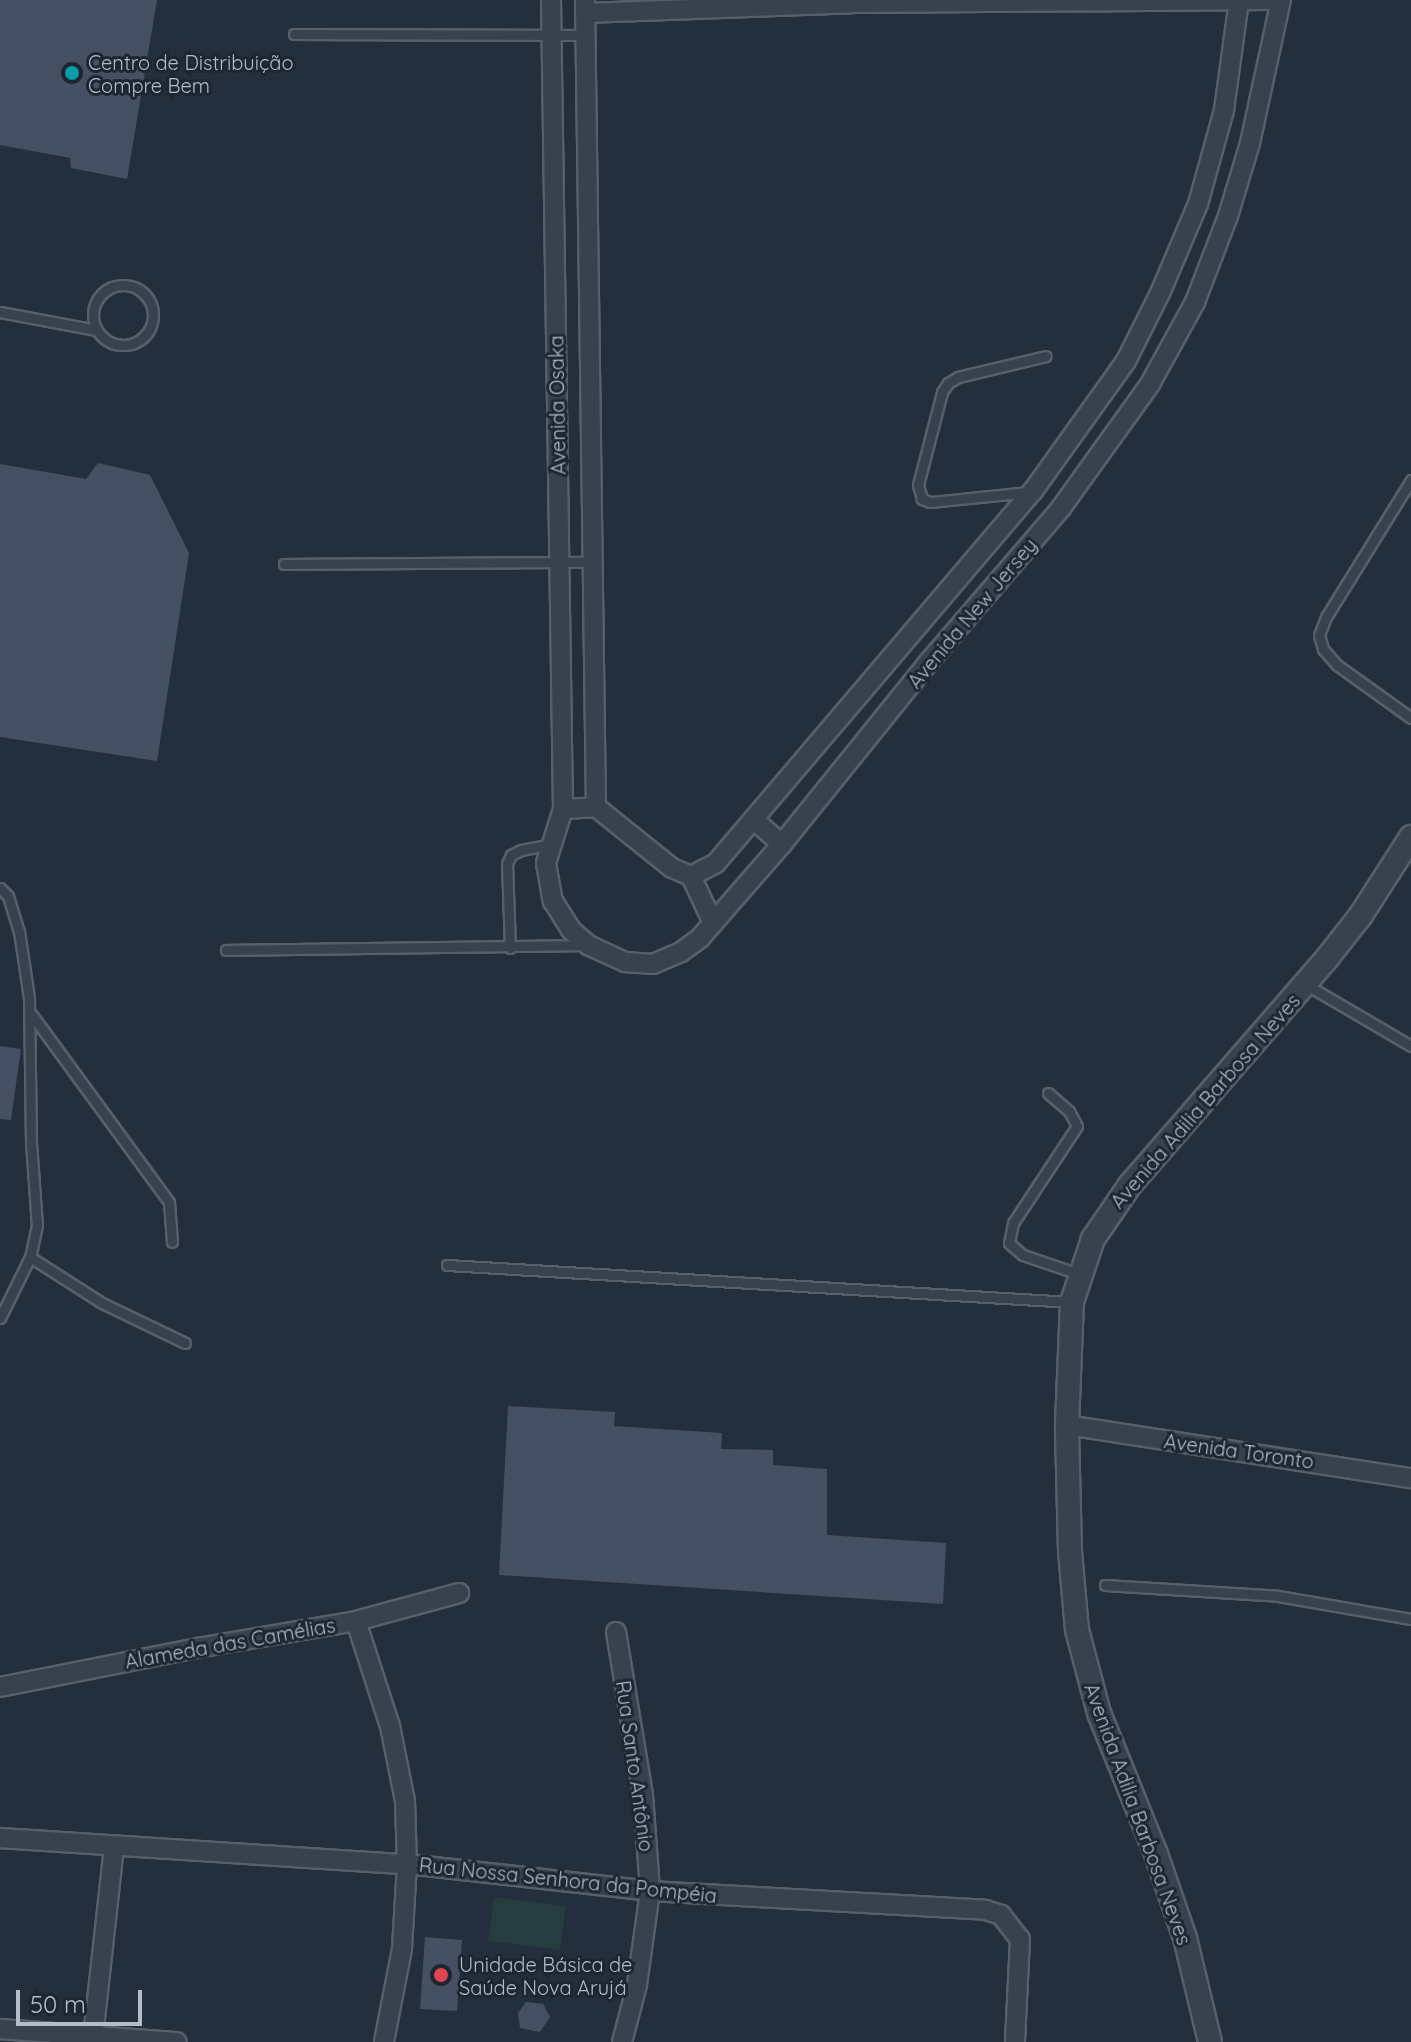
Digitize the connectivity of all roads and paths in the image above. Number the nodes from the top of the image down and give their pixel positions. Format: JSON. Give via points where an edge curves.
{"nodes":[{"id":1,"x":551,"y":0,"type":"edge"},
{"id":2,"x":1268,"y":0,"type":"edge"},
{"id":3,"x":1281,"y":0,"type":"edge"},
{"id":4,"x":998,"y":1,"type":"edge"},
{"id":5,"x":1239,"y":1,"type":"edge"},
{"id":6,"x":744,"y":3,"type":"edge"},
{"id":7,"x":585,"y":6,"type":"edge"},
{"id":8,"x":294,"y":34,"type":"dead end"},
{"id":9,"x":585,"y":35,"type":"junction"},
{"id":10,"x":552,"y":36,"type":"junction"},
{"id":11,"x":554,"y":198,"type":"junction"},
{"id":12,"x":587,"y":198,"type":"junction"},
{"id":13,"x":1198,"y":204,"type":"junction"},
{"id":14,"x":1228,"y":216,"type":"junction"},
{"id":15,"x":589,"y":287,"type":"junction"},
{"id":16,"x":555,"y":288,"type":"junction"},
{"id":17,"x":0,"y":312,"type":"edge"},
{"id":18,"x":96,"y":330,"type":"junction"},
{"id":19,"x":1046,"y":356,"type":"dead end"},
{"id":20,"x":1126,"y":361,"type":"junction"},
{"id":21,"x":1150,"y":384,"type":"junction"},
{"id":22,"x":557,"y":412,"type":"junction"},
{"id":23,"x":591,"y":413,"type":"junction"},
{"id":24,"x":1411,"y":480,"type":"edge"},
{"id":25,"x":1033,"y":491,"type":"junction"},
{"id":26,"x":1061,"y":508,"type":"junction"},
{"id":27,"x":592,"y":562,"type":"junction"},
{"id":28,"x":559,"y":563,"type":"junction"},
{"id":29,"x":284,"y":564,"type":"dead end"},
{"id":30,"x":1411,"y":718,"type":"edge"},
{"id":31,"x":596,"y":807,"type":"junction"},
{"id":32,"x":563,"y":809,"type":"junction"},
{"id":33,"x":754,"y":820,"type":"junction"},
{"id":34,"x":1411,"y":837,"type":"edge"},
{"id":35,"x":552,"y":844,"type":"junction"},
{"id":36,"x":782,"y":844,"type":"junction"},
{"id":37,"x":691,"y":876,"type":"junction"},
{"id":38,"x":0,"y":888,"type":"edge"},
{"id":39,"x":713,"y":923,"type":"junction"},
{"id":40,"x":588,"y":945,"type":"junction"},
{"id":41,"x":510,"y":948,"type":"junction"},
{"id":42,"x":226,"y":950,"type":"dead end"},
{"id":43,"x":1305,"y":984,"type":"junction"},
{"id":44,"x":30,"y":1012,"type":"junction"},
{"id":45,"x":1411,"y":1046,"type":"edge"},
{"id":46,"x":1048,"y":1093,"type":"dead end"},
{"id":47,"x":172,"y":1242,"type":"dead end"},
{"id":48,"x":30,"y":1257,"type":"junction"},
{"id":49,"x":447,"y":1265,"type":"dead end"},
{"id":50,"x":1079,"y":1274,"type":"junction"},
{"id":51,"x":1072,"y":1302,"type":"junction"},
{"id":52,"x":0,"y":1318,"type":"edge"},
{"id":53,"x":185,"y":1343,"type":"dead end"},
{"id":54,"x":1067,"y":1425,"type":"junction"},
{"id":55,"x":1411,"y":1478,"type":"edge"},
{"id":56,"x":1105,"y":1585,"type":"dead end"},
{"id":57,"x":459,"y":1593,"type":"dead end"},
{"id":58,"x":1411,"y":1619,"type":"edge"},
{"id":59,"x":356,"y":1621,"type":"junction"},
{"id":60,"x":616,"y":1632,"type":"dead end"},
{"id":61,"x":0,"y":1687,"type":"edge"},
{"id":62,"x":0,"y":1838,"type":"edge"},
{"id":63,"x":114,"y":1846,"type":"junction"},
{"id":64,"x":407,"y":1864,"type":"junction"},
{"id":65,"x":650,"y":1891,"type":"junction"},
{"id":66,"x":0,"y":2029,"type":"edge"},
{"id":67,"x":93,"y":2037,"type":"junction"},
{"id":68,"x":177,"y":2042,"type":"edge"},
{"id":69,"x":384,"y":2042,"type":"edge"},
{"id":70,"x":622,"y":2042,"type":"edge"},
{"id":71,"x":1015,"y":2042,"type":"edge"},
{"id":72,"x":1210,"y":2042,"type":"edge"}],
"edges":[{"from":1,"to":10,"type":"street","name":"Avenida Osaka"},
{"from":2,"to":5,"type":"street"},
{"from":3,"to":14,"type":"street","name":"Avenida New Jersey"},
{"from":4,"to":5,"type":"street"},
{"from":4,"to":6,"type":"street"},
{"from":5,"to":13,"type":"street","name":"Avenida New Jersey","via":[[1224,110]]},
{"from":6,"to":7,"type":"street"},
{"from":7,"to":9,"type":"street","name":"Avenida Osaka"},
{"from":8,"to":10,"type":"lane"},
{"from":9,"to":10,"type":"lane"},
{"from":9,"to":12,"type":"street","name":"Avenida Osaka"},
{"from":10,"to":11,"type":"street","name":"Avenida Osaka"},
{"from":11,"to":12,"type":"street"},
{"from":11,"to":16,"type":"street","name":"Avenida Osaka"},
{"from":12,"to":15,"type":"street","name":"Avenida Osaka"},
{"from":13,"to":14,"type":"street"},
{"from":13,"to":20,"type":"street","name":"Avenida New Jersey"},
{"from":14,"to":21,"type":"street","name":"Avenida New Jersey","via":[[1195,302]]},
{"from":15,"to":16,"type":"street"},
{"from":15,"to":23,"type":"street","name":"Avenida Osaka"},
{"from":16,"to":22,"type":"street","name":"Avenida Osaka"},
{"from":17,"to":18,"type":"lane"},
{"from":18,"to":18,"type":"lane","via":[[108,342],[134,343],[151,325],[149,299],[137,287],[111,286],[94,305]]},
{"from":19,"to":25,"type":"lane","via":[[948,383],[918,485],[922,499],[930,502]]},
{"from":20,"to":21,"type":"street"},
{"from":20,"to":25,"type":"street","name":"Avenida New Jersey"},
{"from":21,"to":26,"type":"street","name":"Avenida New Jersey"},
{"from":22,"to":23,"type":"street"},
{"from":22,"to":28,"type":"street","name":"Avenida Osaka"},
{"from":23,"to":27,"type":"street","name":"Avenida Osaka"},
{"from":24,"to":30,"type":"lane","via":[[1319,635],[1337,665]]},
{"from":25,"to":26,"type":"street"},
{"from":25,"to":33,"type":"street","name":"Avenida New Jersey"},
{"from":26,"to":36,"type":"street","name":"Avenida New Jersey"},
{"from":27,"to":28,"type":"lane"},
{"from":27,"to":31,"type":"street","name":"Avenida Osaka"},
{"from":28,"to":29,"type":"lane"},
{"from":28,"to":32,"type":"street","name":"Avenida Osaka"},
{"from":31,"to":32,"type":"street"},
{"from":31,"to":37,"type":"street","via":[[672,868]]},
{"from":32,"to":35,"type":"street","name":"Avenida New Jersey"},
{"from":33,"to":36,"type":"street"},
{"from":33,"to":37,"type":"street","name":"Avenida New Jersey","via":[[716,863]]},
{"from":34,"to":43,"type":"street","name":"Avenida Adilia Barbosa Neves","via":[[1361,915]]},
{"from":35,"to":40,"type":"street","name":"Avenida New Jersey","via":[[546,863],[553,901]]},
{"from":35,"to":41,"type":"lane","via":[[521,850],[507,864]]},
{"from":36,"to":39,"type":"street","name":"Avenida New Jersey"},
{"from":37,"to":39,"type":"street"},
{"from":38,"to":44,"type":"lane","via":[[8,896],[19,931]]},
{"from":39,"to":40,"type":"street","name":"Avenida New Jersey","via":[[681,952],[653,964],[625,962]]},
{"from":40,"to":41,"type":"lane"},
{"from":41,"to":42,"type":"lane"},
{"from":43,"to":45,"type":"lane"},
{"from":43,"to":50,"type":"street","name":"Avenida Adilia Barbosa Neves","via":[[1130,1185],[1093,1239]]},
{"from":44,"to":47,"type":"lane","via":[[169,1202]]},
{"from":44,"to":48,"type":"lane","via":[[37,1225]]},
{"from":46,"to":50,"type":"lane","via":[[1077,1126],[1013,1223],[1009,1243],[1023,1255]]},
{"from":48,"to":52,"type":"lane"},
{"from":48,"to":53,"type":"lane","via":[[102,1303]]},
{"from":49,"to":51,"type":"lane"},
{"from":50,"to":51,"type":"street","name":"Avenida Adilia Barbosa Neves"},
{"from":51,"to":54,"type":"street","name":"Avenida Adilia Barbosa Neves"},
{"from":54,"to":55,"type":"street","name":"Avenida Toronto"},
{"from":54,"to":72,"type":"street","name":"Avenida Adilia Barbosa Neves","via":[[1077,1630],[1099,1713],[1185,1938]]},
{"from":56,"to":58,"type":"lane","via":[[1278,1596]]},
{"from":57,"to":59,"type":"street","name":"Alameda das Camélias"},
{"from":59,"to":61,"type":"street","name":"Alameda das Camélias"},
{"from":59,"to":64,"type":"street","via":[[390,1726],[405,1801]]},
{"from":60,"to":65,"type":"street","name":"Rua Santo Antônio","via":[[643,1795]]},
{"from":62,"to":63,"type":"street","name":"Rua Nossa Senhora da Pompéia"},
{"from":63,"to":64,"type":"street","name":"Rua Nossa Senhora da Pompéia"},
{"from":63,"to":67,"type":"street"},
{"from":64,"to":65,"type":"street","name":"Rua Nossa Senhora da Pompéia"},
{"from":64,"to":69,"type":"street","via":[[402,1949]]},
{"from":65,"to":70,"type":"street","name":"Rua Santo Antônio"},
{"from":65,"to":71,"type":"street","name":"Rua Nossa Senhora da Pompéia","via":[[1001,1915],[1020,1939]]},
{"from":66,"to":67,"type":"street"},
{"from":67,"to":68,"type":"street"}]}
